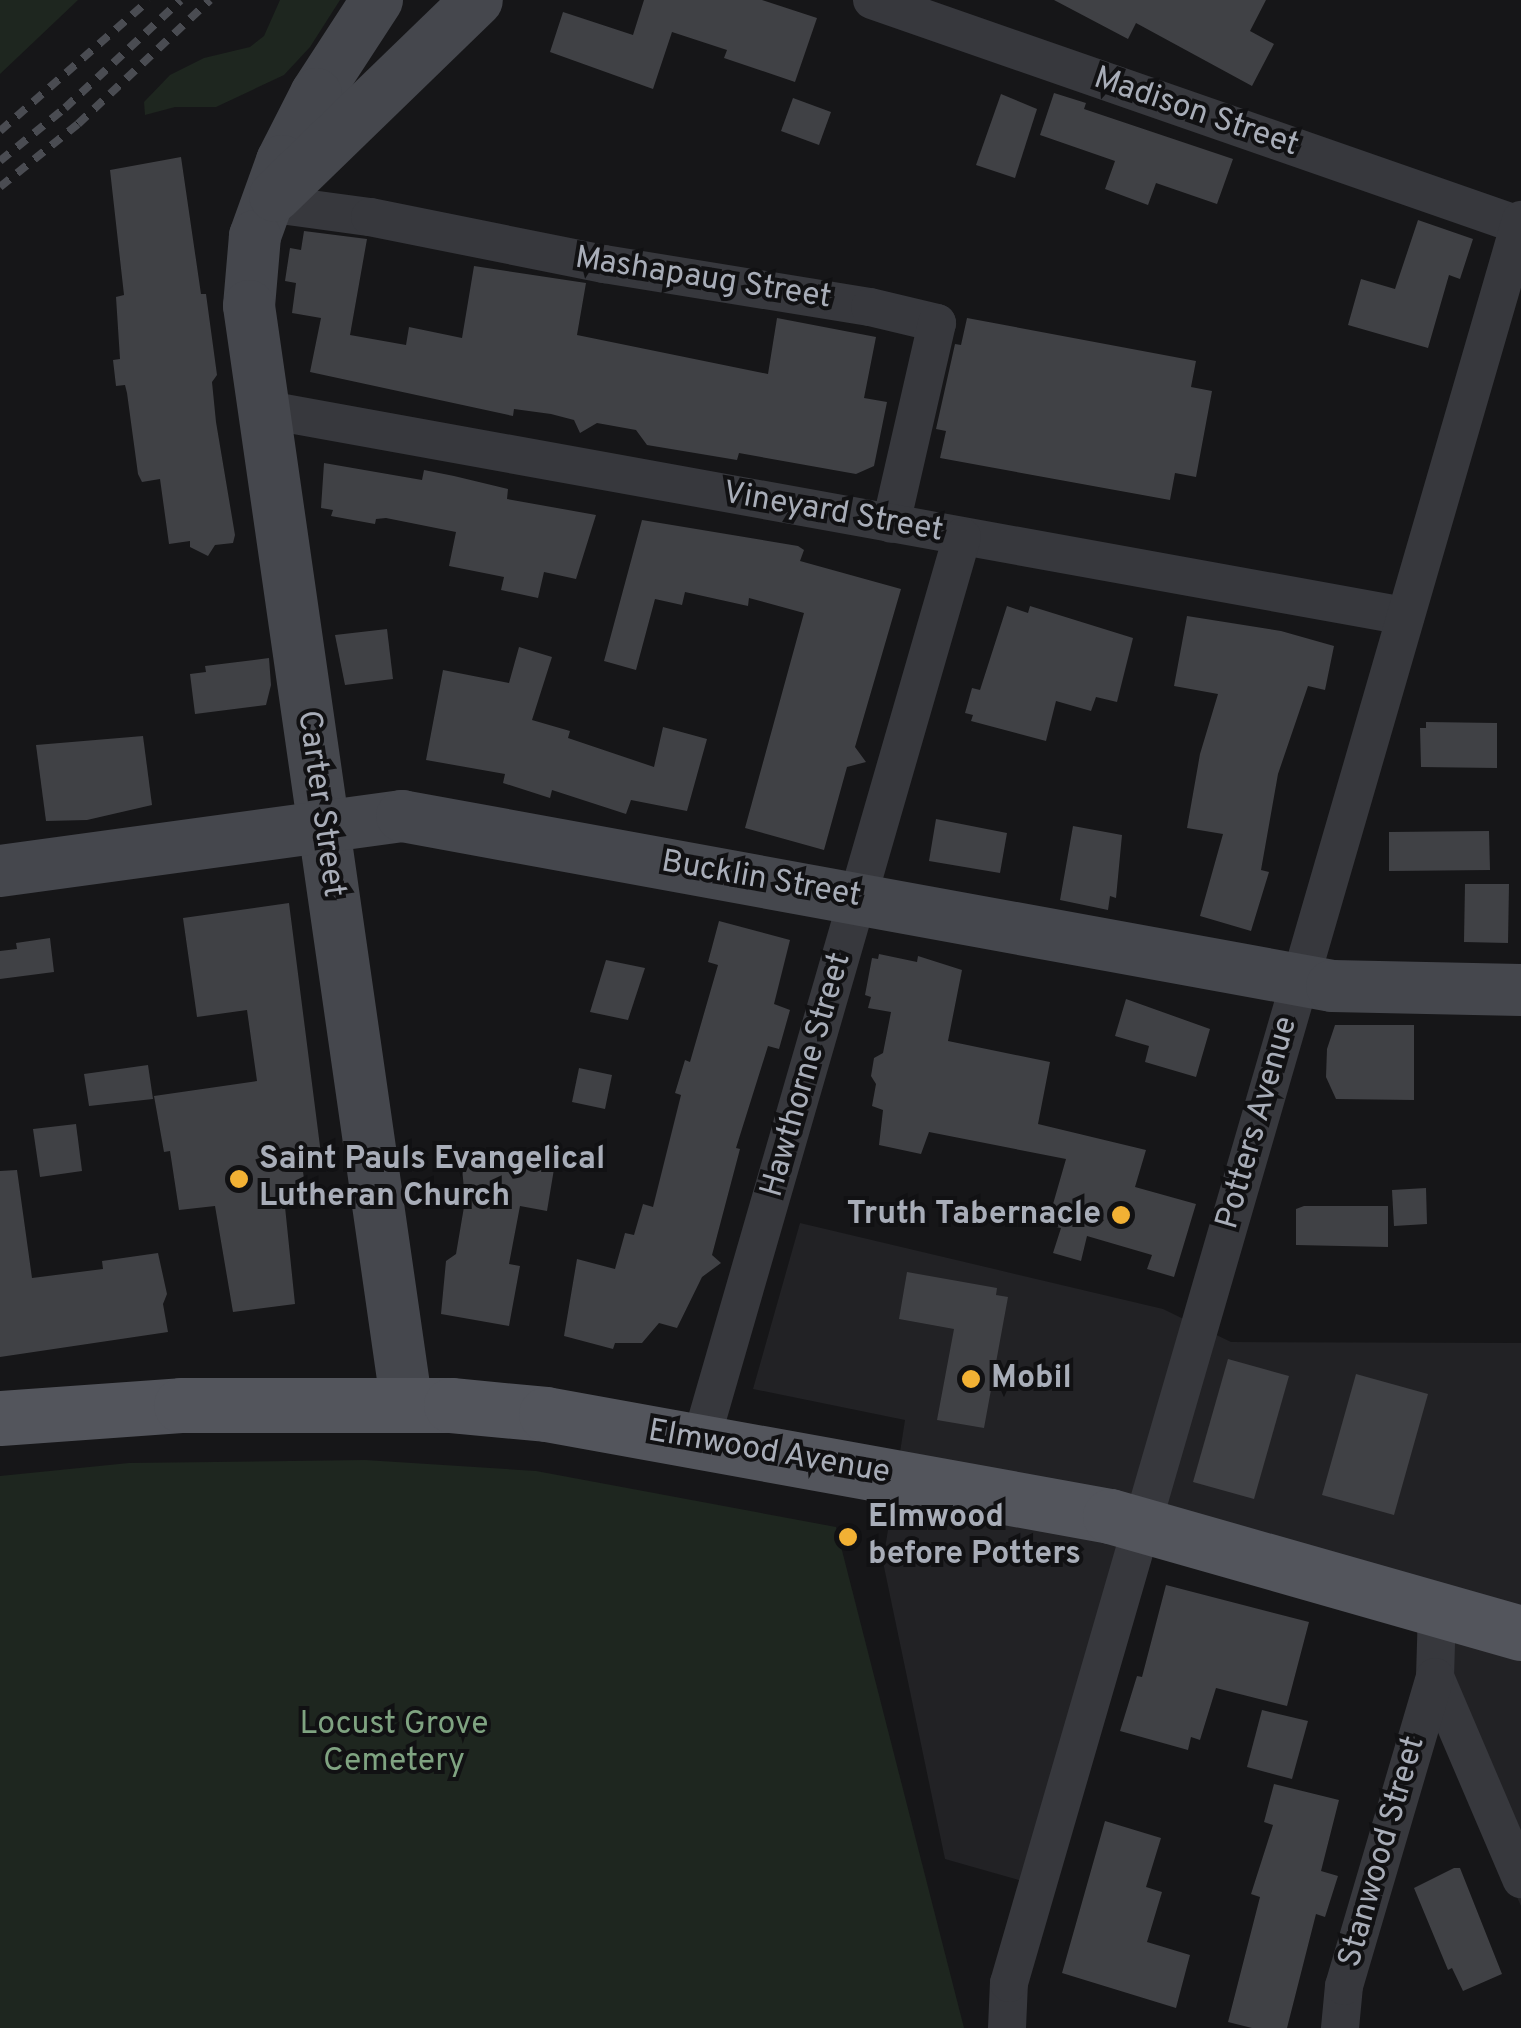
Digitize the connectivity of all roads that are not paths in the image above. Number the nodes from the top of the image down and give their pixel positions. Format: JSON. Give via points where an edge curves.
{"nodes":[{"id":1,"x":377,"y":0,"type":"edge"},
{"id":2,"x":477,"y":0,"type":"edge"},
{"id":3,"x":872,"y":0,"type":"edge"},
{"id":4,"x":266,"y":203,"type":"junction"},
{"id":5,"x":1520,"y":222,"type":"edge"},
{"id":6,"x":262,"y":409,"type":"junction"},
{"id":7,"x":891,"y":524,"type":"junction"},
{"id":8,"x":962,"y":537,"type":"junction"},
{"id":9,"x":1404,"y":616,"type":"junction"},
{"id":10,"x":323,"y":826,"type":"junction"},
{"id":11,"x":0,"y":871,"type":"edge"},
{"id":12,"x":858,"y":898,"type":"junction"},
{"id":13,"x":1300,"y":978,"type":"junction"},
{"id":14,"x":1521,"y":990,"type":"edge"},
{"id":15,"x":407,"y":1406,"type":"junction"},
{"id":16,"x":0,"y":1418,"type":"edge"},
{"id":17,"x":702,"y":1440,"type":"junction"},
{"id":18,"x":1142,"y":1524,"type":"junction"},
{"id":19,"x":1438,"y":1610,"type":"junction"},
{"id":20,"x":1521,"y":1633,"type":"edge"},
{"id":21,"x":1434,"y":1677,"type":"junction"},
{"id":22,"x":1521,"y":1880,"type":"edge"},
{"id":23,"x":1007,"y":2028,"type":"edge"},
{"id":24,"x":1340,"y":2028,"type":"edge"}],
"edges":[{"from":1,"to":4,"type":"main road","name":"Carter Street","via":[[303,116]]},
{"from":2,"to":4,"type":"main road"},
{"from":3,"to":5,"type":"street","name":"Madison Street"},
{"from":4,"to":6,"type":"main road","name":"Carter Street","via":[[249,293]]},
{"from":4,"to":7,"type":"street","name":"Mashapaug Street","via":[[937,323]]},
{"from":5,"to":9,"type":"street","name":"Potters Avenue"},
{"from":6,"to":7,"type":"street","name":"Vineyard Street"},
{"from":6,"to":10,"type":"main road","name":"Carter Street"},
{"from":7,"to":8,"type":"street","name":"Vineyard Street"},
{"from":8,"to":9,"type":"street","name":"Vineyard Street"},
{"from":8,"to":12,"type":"street","name":"Hawthorne Street"},
{"from":9,"to":13,"type":"street","name":"Potters Avenue"},
{"from":10,"to":11,"type":"main road","name":"Bucklin Street"},
{"from":10,"to":12,"type":"main road","name":"Bucklin Street","via":[[420,818]]},
{"from":10,"to":15,"type":"main road","name":"Carter Street"},
{"from":12,"to":13,"type":"main road","name":"Bucklin Street"},
{"from":12,"to":17,"type":"street","name":"Hawthorne Street"},
{"from":13,"to":14,"type":"main road","name":"Bucklin Street","via":[[1332,986]]},
{"from":13,"to":18,"type":"street","name":"Potters Avenue"},
{"from":15,"to":16,"type":"main road","name":"Elmwood Avenue","via":[[118,1406]]},
{"from":15,"to":17,"type":"main road","name":"Elmwood Avenue","via":[[514,1410]]},
{"from":17,"to":18,"type":"main road","name":"Elmwood Avenue"},
{"from":18,"to":19,"type":"main road","name":"Elmwood Avenue"},
{"from":18,"to":23,"type":"street","name":"Potters Avenue","via":[[1009,1983]]},
{"from":19,"to":20,"type":"main road","name":"Elmwood Avenue"},
{"from":19,"to":21,"type":"street"},
{"from":21,"to":22,"type":"street"},
{"from":21,"to":24,"type":"street","name":"Stanwood Street","via":[[1344,1986]]}]}
